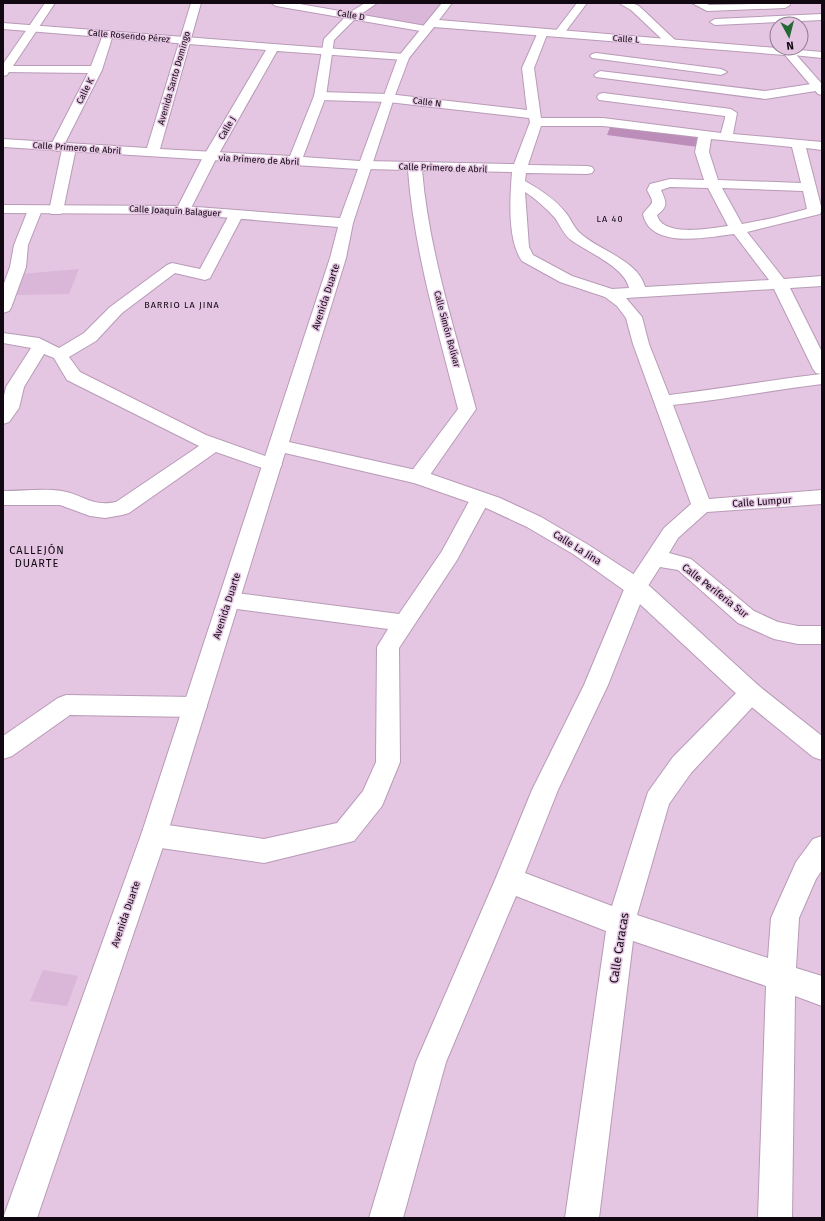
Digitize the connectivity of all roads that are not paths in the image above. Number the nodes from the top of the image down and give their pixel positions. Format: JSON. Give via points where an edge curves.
{"nodes":[{"id":1,"x":50,"y":3,"type":"edge"},
{"id":2,"x":196,"y":3,"type":"edge"},
{"id":3,"x":276,"y":3,"type":"edge"},
{"id":4,"x":372,"y":3,"type":"edge"},
{"id":5,"x":447,"y":3,"type":"edge"},
{"id":6,"x":582,"y":3,"type":"edge"},
{"id":7,"x":624,"y":3,"type":"edge"},
{"id":8,"x":697,"y":3,"type":"edge"},
{"id":9,"x":785,"y":4,"type":"edge"},
{"id":10,"x":353,"y":15,"type":"junction"},
{"id":11,"x":794,"y":16,"type":"edge"},
{"id":12,"x":822,"y":17,"type":"edge"},
{"id":13,"x":809,"y":18,"type":"edge"},
{"id":14,"x":769,"y":19,"type":"edge"},
{"id":15,"x":715,"y":22,"type":"dead end"},
{"id":16,"x":3,"y":26,"type":"edge"},
{"id":17,"x":428,"y":26,"type":"junction"},
{"id":18,"x":33,"y":28,"type":"junction"},
{"id":19,"x":543,"y":32,"type":"junction"},
{"id":20,"x":560,"y":33,"type":"junction"},
{"id":21,"x":108,"y":34,"type":"junction"},
{"id":22,"x":592,"y":37,"type":"junction"},
{"id":23,"x":185,"y":40,"type":"junction"},
{"id":24,"x":671,"y":42,"type":"junction"},
{"id":25,"x":273,"y":48,"type":"junction"},
{"id":26,"x":769,"y":50,"type":"edge"},
{"id":27,"x":328,"y":52,"type":"junction"},
{"id":28,"x":809,"y":54,"type":"edge"},
{"id":29,"x":822,"y":55,"type":"edge"},
{"id":30,"x":404,"y":56,"type":"junction"},
{"id":31,"x":596,"y":56,"type":"junction"},
{"id":32,"x":791,"y":56,"type":"edge"},
{"id":33,"x":96,"y":70,"type":"junction"},
{"id":34,"x":4,"y":71,"type":"edge"},
{"id":35,"x":721,"y":72,"type":"dead end"},
{"id":36,"x":600,"y":75,"type":"junction"},
{"id":37,"x":820,"y":89,"type":"edge"},
{"id":38,"x":320,"y":96,"type":"junction"},
{"id":39,"x":602,"y":97,"type":"junction"},
{"id":40,"x":388,"y":98,"type":"junction"},
{"id":41,"x":535,"y":119,"type":"junction"},
{"id":42,"x":603,"y":122,"type":"junction"},
{"id":43,"x":705,"y":134,"type":"junction"},
{"id":44,"x":726,"y":137,"type":"junction"},
{"id":45,"x":3,"y":143,"type":"edge"},
{"id":46,"x":798,"y":143,"type":"junction"},
{"id":47,"x":822,"y":146,"type":"edge"},
{"id":48,"x":63,"y":147,"type":"junction"},
{"id":49,"x":152,"y":153,"type":"junction"},
{"id":50,"x":210,"y":157,"type":"junction"},
{"id":51,"x":294,"y":162,"type":"junction"},
{"id":52,"x":366,"y":165,"type":"junction"},
{"id":53,"x":415,"y":167,"type":"junction"},
{"id":54,"x":587,"y":170,"type":"dead end"},
{"id":55,"x":519,"y":177,"type":"junction"},
{"id":56,"x":712,"y":183,"type":"junction"},
{"id":57,"x":809,"y":187,"type":"junction"},
{"id":58,"x":3,"y":209,"type":"edge"},
{"id":59,"x":35,"y":210,"type":"junction"},
{"id":60,"x":56,"y":210,"type":"junction"},
{"id":61,"x":183,"y":210,"type":"junction"},
{"id":62,"x":819,"y":211,"type":"edge"},
{"id":63,"x":236,"y":214,"type":"junction"},
{"id":64,"x":346,"y":223,"type":"junction"},
{"id":65,"x":737,"y":228,"type":"junction"},
{"id":66,"x":3,"y":251,"type":"edge"},
{"id":67,"x":20,"y":251,"type":"junction"},
{"id":68,"x":822,"y":281,"type":"edge"},
{"id":69,"x":780,"y":284,"type":"junction"},
{"id":70,"x":638,"y":293,"type":"junction"},
{"id":71,"x":611,"y":294,"type":"junction"},
{"id":72,"x":3,"y":308,"type":"edge"},
{"id":73,"x":3,"y":338,"type":"edge"},
{"id":74,"x":41,"y":346,"type":"junction"},
{"id":75,"x":60,"y":355,"type":"junction"},
{"id":76,"x":822,"y":369,"type":"edge"},
{"id":77,"x":822,"y":378,"type":"edge"},
{"id":78,"x":663,"y":401,"type":"junction"},
{"id":79,"x":3,"y":418,"type":"edge"},
{"id":80,"x":215,"y":444,"type":"junction"},
{"id":81,"x":276,"y":455,"type":"junction"},
{"id":82,"x":418,"y":477,"type":"junction"},
{"id":83,"x":822,"y":497,"type":"edge"},
{"id":84,"x":3,"y":498,"type":"edge"},
{"id":85,"x":480,"y":499,"type":"junction"},
{"id":86,"x":702,"y":506,"type":"junction"},
{"id":87,"x":654,"y":558,"type":"junction"},
{"id":88,"x":636,"y":587,"type":"junction"},
{"id":89,"x":229,"y":600,"type":"junction"},
{"id":90,"x":404,"y":623,"type":"junction"},
{"id":91,"x":822,"y":635,"type":"edge"},
{"id":92,"x":751,"y":693,"type":"junction"},
{"id":93,"x":195,"y":707,"type":"junction"},
{"id":94,"x":3,"y":749,"type":"edge"},
{"id":95,"x":822,"y":750,"type":"edge"},
{"id":96,"x":154,"y":835,"type":"junction"},
{"id":97,"x":822,"y":848,"type":"edge"},
{"id":98,"x":509,"y":880,"type":"junction"},
{"id":99,"x":621,"y":923,"type":"junction"},
{"id":100,"x":781,"y":977,"type":"junction"},
{"id":101,"x":822,"y":991,"type":"edge"},
{"id":102,"x":20,"y":1218,"type":"edge"},
{"id":103,"x":386,"y":1218,"type":"edge"},
{"id":104,"x":582,"y":1218,"type":"edge"},
{"id":105,"x":775,"y":1218,"type":"edge"}],
"edges":[{"from":1,"to":18,"type":"street"},
{"from":2,"to":23,"type":"street","name":"Avenida Santo Domingo"},
{"from":3,"to":10,"type":"street","name":"Calle D"},
{"from":4,"to":10,"type":"street"},
{"from":5,"to":17,"type":"street","name":"Avenida Duarte"},
{"from":6,"to":20,"type":"street"},
{"from":7,"to":24,"type":"street","via":[[635,8]]},
{"from":8,"to":9,"type":"street","via":[[707,8]]},
{"from":9,"to":11,"type":"street"},
{"from":10,"to":17,"type":"street","name":"Calle D"},
{"from":10,"to":27,"type":"street","via":[[329,39]]},
{"from":12,"to":13,"type":"street"},
{"from":14,"to":15,"type":"street"},
{"from":16,"to":18,"type":"street","name":"Calle Rosendo Pérez"},
{"from":17,"to":19,"type":"street","name":"Calle L"},
{"from":17,"to":30,"type":"street","name":"Avenida Duarte"},
{"from":18,"to":21,"type":"street","name":"Calle Rosendo Pérez"},
{"from":18,"to":34,"type":"street"},
{"from":19,"to":20,"type":"street","name":"Calle L"},
{"from":19,"to":41,"type":"street","via":[[528,68]]},
{"from":20,"to":22,"type":"street","name":"Calle L"},
{"from":21,"to":23,"type":"street","name":"Calle Rosendo Pérez"},
{"from":21,"to":33,"type":"street","name":"Calle K"},
{"from":22,"to":24,"type":"street","name":"Calle L"},
{"from":22,"to":31,"type":"street"},
{"from":23,"to":25,"type":"street","name":"Calle Rosendo Pérez"},
{"from":23,"to":49,"type":"street","name":"Avenida Santo Domingo"},
{"from":24,"to":26,"type":"street","name":"Calle L"},
{"from":25,"to":27,"type":"street","name":"Calle Rosendo Pérez"},
{"from":25,"to":50,"type":"street","name":"Calle J"},
{"from":27,"to":30,"type":"street","name":"Calle Rosendo Pérez"},
{"from":27,"to":38,"type":"street"},
{"from":28,"to":29,"type":"street","name":"Calle L"},
{"from":30,"to":40,"type":"street","name":"Avenida Duarte"},
{"from":31,"to":35,"type":"street"},
{"from":31,"to":36,"type":"street"},
{"from":32,"to":37,"type":"street"},
{"from":33,"to":34,"type":"street"},
{"from":33,"to":48,"type":"street","name":"Calle K"},
{"from":36,"to":37,"type":"street","via":[[765,95]]},
{"from":36,"to":39,"type":"street"},
{"from":38,"to":40,"type":"street","name":"Calle N"},
{"from":38,"to":51,"type":"street"},
{"from":39,"to":42,"type":"street"},
{"from":39,"to":44,"type":"street","via":[[731,113]]},
{"from":40,"to":41,"type":"street","name":"Calle N"},
{"from":40,"to":52,"type":"street","name":"Avenida Duarte"},
{"from":41,"to":42,"type":"street","name":"Calle N"},
{"from":41,"to":55,"type":"street"},
{"from":42,"to":43,"type":"street","name":"Calle N"},
{"from":43,"to":44,"type":"street","name":"Calle N"},
{"from":43,"to":56,"type":"street","via":[[702,152]]},
{"from":44,"to":46,"type":"street","name":"Calle N"},
{"from":45,"to":48,"type":"street","name":"Calle Primero de Abril"},
{"from":46,"to":47,"type":"street","name":"Calle N"},
{"from":46,"to":57,"type":"street"},
{"from":48,"to":49,"type":"street","name":"Calle Primero de Abril"},
{"from":48,"to":60,"type":"street","name":"Calle K"},
{"from":49,"to":50,"type":"street","name":"via Primero de Abril"},
{"from":50,"to":51,"type":"street","name":"via Primero de Abril"},
{"from":50,"to":61,"type":"street","name":"Calle J"},
{"from":51,"to":52,"type":"street","name":"via Primero de Abril"},
{"from":52,"to":53,"type":"street","name":"Calle Primero de Abril"},
{"from":52,"to":64,"type":"street","name":"Avenida Duarte"},
{"from":53,"to":55,"type":"street","name":"Calle Primero de Abril"},
{"from":53,"to":82,"type":"street","name":"Calle Simón Bolívar","via":[[425,245],[467,409]]},
{"from":54,"to":55,"type":"street","name":"Calle Primero de Abril","via":[[541,168]]},
{"from":55,"to":70,"type":"street","via":[[560,215],[574,236],[616,262],[629,274],[636,284]]},
{"from":55,"to":71,"type":"street","via":[[517,201],[526,258],[566,279]]},
{"from":56,"to":57,"type":"street"},
{"from":56,"to":65,"type":"street"},
{"from":56,"to":65,"type":"street","via":[[670,183],[655,186],[654,190],[660,201],[659,207],[650,214],[651,219],[662,230],[673,234]]},
{"from":57,"to":62,"type":"street"},
{"from":58,"to":59,"type":"street","name":"Calle Joaquín Balaguer"},
{"from":59,"to":60,"type":"street","name":"Calle Joaquín Balaguer"},
{"from":59,"to":67,"type":"street"},
{"from":60,"to":61,"type":"street","name":"Calle Joaquín Balaguer"},
{"from":61,"to":63,"type":"street","name":"Calle Joaquín Balaguer"},
{"from":62,"to":65,"type":"street","via":[[796,218]]},
{"from":63,"to":64,"type":"street","name":"Calle Joaquín Balaguer"},
{"from":63,"to":75,"type":"street","via":[[205,275],[172,268],[116,310],[90,337]]},
{"from":64,"to":81,"type":"street","name":"Avenida Duarte","via":[[338,258]]},
{"from":65,"to":69,"type":"street"},
{"from":66,"to":67,"type":"street"},
{"from":67,"to":72,"type":"street","via":[[18,267]]},
{"from":68,"to":69,"type":"street"},
{"from":69,"to":70,"type":"street"},
{"from":69,"to":76,"type":"street"},
{"from":70,"to":71,"type":"street"},
{"from":71,"to":78,"type":"street","via":[[623,303],[634,317],[641,344]]},
{"from":73,"to":74,"type":"street","via":[[33,342]]},
{"from":74,"to":75,"type":"street"},
{"from":74,"to":79,"type":"street","via":[[15,387],[10,408]]},
{"from":75,"to":80,"type":"street","name":"Calle La Jina","via":[[74,376],[199,439]]},
{"from":77,"to":78,"type":"street","via":[[727,394]]},
{"from":78,"to":86,"type":"street"},
{"from":80,"to":81,"type":"street","name":"Calle La Jina"},
{"from":80,"to":84,"type":"street","via":[[122,508],[90,509],[62,498]]},
{"from":81,"to":82,"type":"street","name":"Calle La Jina"},
{"from":81,"to":89,"type":"street","name":"Avenida Duarte"},
{"from":82,"to":85,"type":"street","name":"Calle La Jina"},
{"from":83,"to":86,"type":"street","name":"Calle Lumpur"},
{"from":85,"to":88,"type":"street","name":"Calle La Jina","via":[[534,522],[580,548]]},
{"from":85,"to":90,"type":"street","via":[[450,555]]},
{"from":86,"to":87,"type":"street","via":[[671,533]]},
{"from":87,"to":88,"type":"street"},
{"from":87,"to":91,"type":"street","name":"Calle Periferia Sur","via":[[684,564],[746,617],[774,630],[798,635]]},
{"from":88,"to":92,"type":"street","name":"Calle La Jina"},
{"from":88,"to":98,"type":"street","via":[[596,686],[545,790]]},
{"from":89,"to":90,"type":"street"},
{"from":89,"to":93,"type":"street","name":"Avenida Duarte"},
{"from":90,"to":96,"type":"street","via":[[388,647],[388,762],[373,798],[344,833],[264,851]]},
{"from":92,"to":95,"type":"street","name":"Calle La Jina"},
{"from":92,"to":99,"type":"street","name":"Calle Caracas","via":[[682,765],[657,800]]},
{"from":93,"to":94,"type":"street","via":[[66,705]]},
{"from":93,"to":96,"type":"street","name":"Avenida Duarte"},
{"from":96,"to":102,"type":"street","name":"Avenida Duarte"},
{"from":97,"to":100,"type":"street","via":[[806,871],[785,918]]},
{"from":98,"to":99,"type":"street"},
{"from":98,"to":103,"type":"street","via":[[430,1062]]},
{"from":99,"to":100,"type":"street"},
{"from":99,"to":104,"type":"street","name":"Calle Caracas"},
{"from":100,"to":101,"type":"street"},
{"from":100,"to":105,"type":"street"}]}
